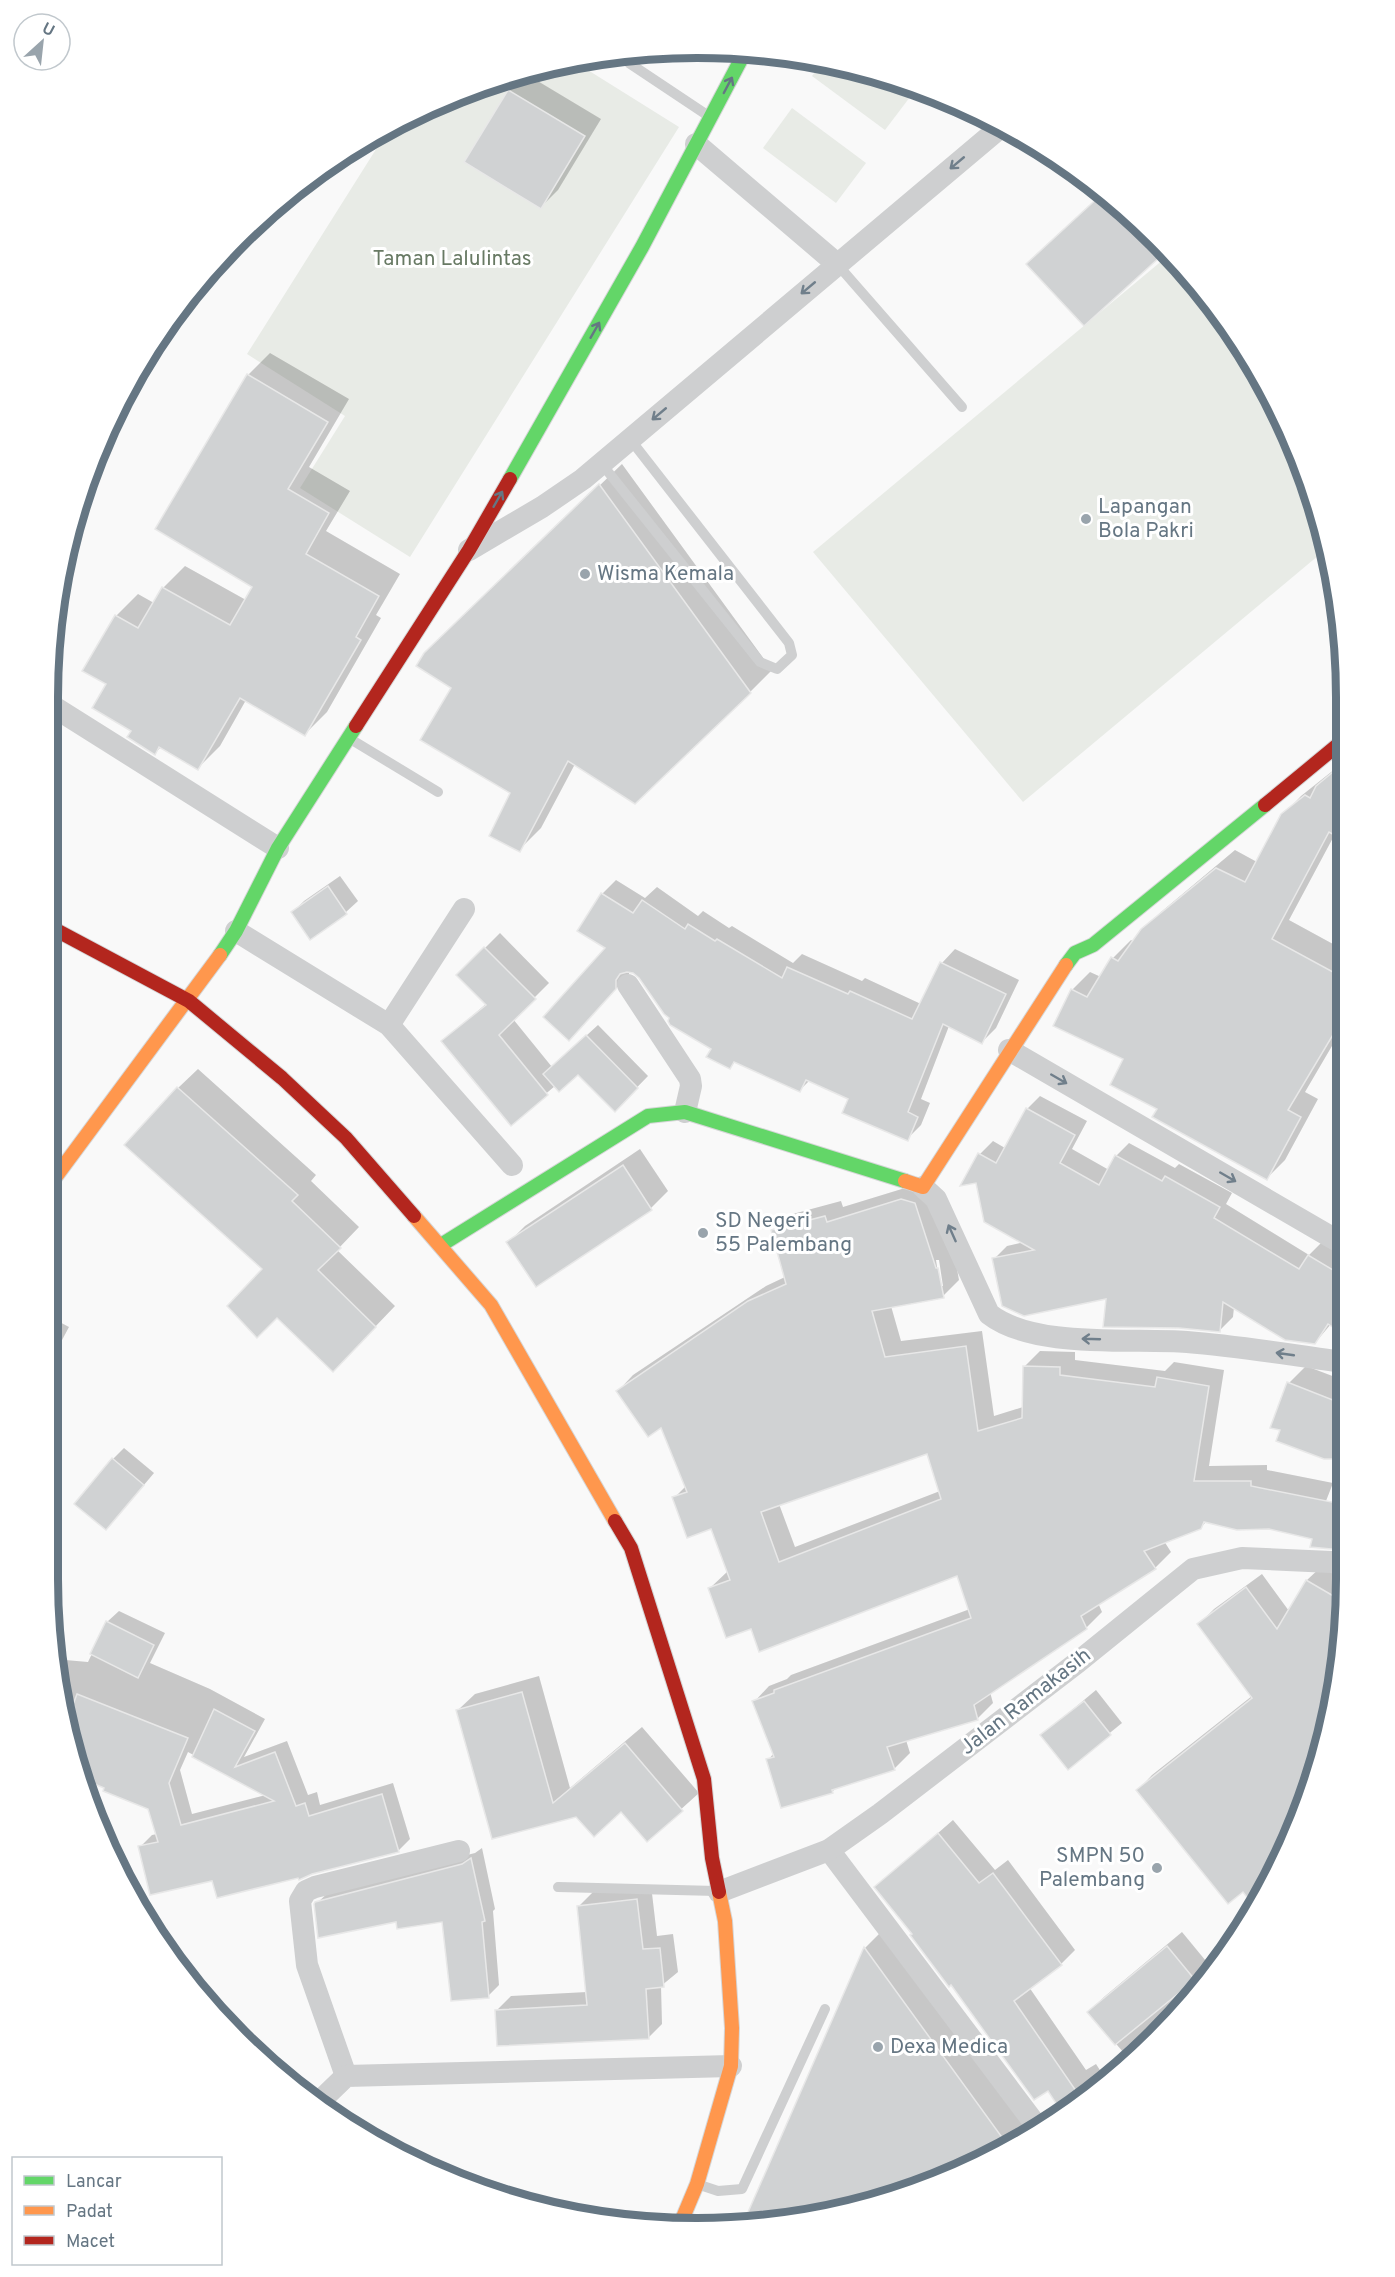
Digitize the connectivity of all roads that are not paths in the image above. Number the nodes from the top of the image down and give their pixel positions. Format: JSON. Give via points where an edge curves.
{"nodes":[{"id":1,"x":741,"y":60,"type":"edge"},
{"id":2,"x":629,"y":63,"type":"edge"},
{"id":3,"x":711,"y":117,"type":"junction"},
{"id":4,"x":995,"y":132,"type":"edge"},
{"id":5,"x":696,"y":144,"type":"junction"},
{"id":6,"x":837,"y":264,"type":"junction"},
{"id":7,"x":962,"y":407,"type":"dead end"},
{"id":8,"x":630,"y":439,"type":"junction"},
{"id":9,"x":602,"y":463,"type":"junction"},
{"id":10,"x":469,"y":550,"type":"junction"},
{"id":11,"x":58,"y":710,"type":"edge"},
{"id":12,"x":349,"y":738,"type":"junction"},
{"id":13,"x":1336,"y":746,"type":"edge"},
{"id":14,"x":438,"y":792,"type":"dead end"},
{"id":15,"x":278,"y":848,"type":"junction"},
{"id":16,"x":464,"y":909,"type":"dead end"},
{"id":17,"x":58,"y":931,"type":"edge"},
{"id":18,"x":236,"y":931,"type":"junction"},
{"id":19,"x":628,"y":985,"type":"dead end"},
{"id":20,"x":189,"y":1001,"type":"junction"},
{"id":21,"x":389,"y":1024,"type":"junction"},
{"id":22,"x":1009,"y":1050,"type":"junction"},
{"id":23,"x":685,"y":1112,"type":"junction"},
{"id":24,"x":512,"y":1165,"type":"dead end"},
{"id":25,"x":58,"y":1174,"type":"edge"},
{"id":26,"x":923,"y":1186,"type":"junction"},
{"id":27,"x":1336,"y":1240,"type":"edge"},
{"id":28,"x":441,"y":1245,"type":"junction"},
{"id":29,"x":1336,"y":1361,"type":"edge"},
{"id":30,"x":1336,"y":1563,"type":"edge"},
{"id":31,"x":829,"y":1850,"type":"junction"},
{"id":32,"x":459,"y":1851,"type":"dead end"},
{"id":33,"x":558,"y":1887,"type":"dead end"},
{"id":34,"x":719,"y":1892,"type":"junction"},
{"id":35,"x":825,"y":2009,"type":"dead end"},
{"id":36,"x":731,"y":2066,"type":"junction"},
{"id":37,"x":346,"y":2076,"type":"junction"},
{"id":38,"x":324,"y":2097,"type":"edge"},
{"id":39,"x":1034,"y":2123,"type":"edge"},
{"id":40,"x":697,"y":2184,"type":"junction"},
{"id":41,"x":683,"y":2218,"type":"edge"}],
"edges":[{"from":3,"to":1,"type":"street","one_way":true},
{"from":2,"to":3,"type":"lane"},
{"from":3,"to":5,"type":"street"},
{"from":4,"to":6,"type":"street","one_way":true},
{"from":5,"to":6,"type":"street"},
{"from":10,"to":5,"type":"street","one_way":true,"via":[[642,247]]},
{"from":6,"to":7,"type":"lane"},
{"from":6,"to":8,"type":"street","one_way":true},
{"from":8,"to":9,"type":"street"},
{"from":8,"to":9,"type":"lane","via":[[789,643],[792,655],[777,669],[760,662]]},
{"from":9,"to":10,"type":"street","via":[[542,507]]},
{"from":10,"to":12,"type":"street"},
{"from":11,"to":15,"type":"street"},
{"from":12,"to":14,"type":"lane"},
{"from":12,"to":15,"type":"street"},
{"from":13,"to":22,"type":"street","via":[[1093,945],[1075,952]]},
{"from":15,"to":18,"type":"street"},
{"from":16,"to":21,"type":"street"},
{"from":17,"to":20,"type":"street"},
{"from":18,"to":20,"type":"street"},
{"from":18,"to":21,"type":"street"},
{"from":19,"to":23,"type":"street","via":[[690,1079]]},
{"from":20,"to":25,"type":"street"},
{"from":20,"to":28,"type":"street","via":[[282,1078],[346,1138]]},
{"from":21,"to":24,"type":"street"},
{"from":22,"to":26,"type":"street"},
{"from":22,"to":27,"type":"street","one_way":true},
{"from":23,"to":26,"type":"street"},
{"from":23,"to":28,"type":"street","via":[[648,1116]]},
{"from":29,"to":26,"type":"street","one_way":true,"via":[[1187,1342],[1060,1338],[1014,1329],[989,1314],[936,1199]]},
{"from":28,"to":34,"type":"street","via":[[491,1305],[631,1548],[704,1779]]},
{"from":30,"to":31,"type":"street","name":"Jalan Ramakasih","via":[[1242,1558],[1193,1569],[1078,1662]]},
{"from":31,"to":34,"type":"street","name":"Jalan Ramakasih"},
{"from":31,"to":39,"type":"street"},
{"from":32,"to":37,"type":"street","via":[[315,1887],[303,1895],[300,1913],[307,1965]]},
{"from":33,"to":34,"type":"lane"},
{"from":34,"to":36,"type":"street","via":[[725,1921]]},
{"from":35,"to":40,"type":"lane","via":[[742,2189],[718,2191]]},
{"from":36,"to":37,"type":"street"},
{"from":36,"to":40,"type":"street"},
{"from":37,"to":38,"type":"street"},
{"from":40,"to":41,"type":"street"}]}
